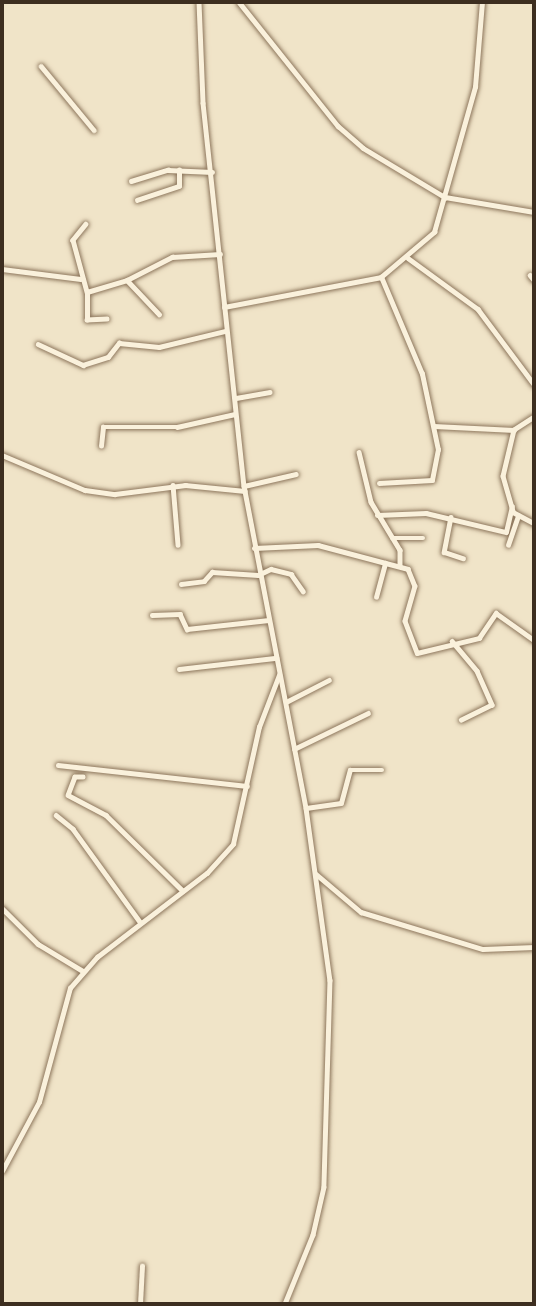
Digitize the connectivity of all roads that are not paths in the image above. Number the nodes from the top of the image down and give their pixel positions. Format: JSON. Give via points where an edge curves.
{"nodes":[{"id":1,"x":199,"y":2,"type":"edge"},
{"id":2,"x":239,"y":2,"type":"edge"},
{"id":3,"x":482,"y":2,"type":"edge"},
{"id":4,"x":41,"y":66,"type":"dead end"},
{"id":5,"x":94,"y":130,"type":"dead end"},
{"id":6,"x":178,"y":170,"type":"junction"},
{"id":7,"x":212,"y":172,"type":"junction"},
{"id":8,"x":131,"y":181,"type":"dead end"},
{"id":9,"x":445,"y":197,"type":"junction"},
{"id":10,"x":138,"y":200,"type":"dead end"},
{"id":11,"x":534,"y":212,"type":"edge"},
{"id":12,"x":86,"y":225,"type":"dead end"},
{"id":13,"x":220,"y":254,"type":"junction"},
{"id":14,"x":408,"y":258,"type":"junction"},
{"id":15,"x":2,"y":269,"type":"edge"},
{"id":16,"x":530,"y":275,"type":"dead end"},
{"id":17,"x":381,"y":277,"type":"junction"},
{"id":18,"x":80,"y":279,"type":"junction"},
{"id":19,"x":534,"y":280,"type":"edge"},
{"id":20,"x":127,"y":281,"type":"junction"},
{"id":21,"x":87,"y":292,"type":"junction"},
{"id":22,"x":224,"y":307,"type":"junction"},
{"id":23,"x":159,"y":314,"type":"dead end"},
{"id":24,"x":107,"y":319,"type":"dead end"},
{"id":25,"x":225,"y":331,"type":"junction"},
{"id":26,"x":38,"y":344,"type":"dead end"},
{"id":27,"x":534,"y":384,"type":"edge"},
{"id":28,"x":269,"y":392,"type":"dead end"},
{"id":29,"x":236,"y":398,"type":"junction"},
{"id":30,"x":235,"y":414,"type":"junction"},
{"id":31,"x":534,"y":417,"type":"edge"},
{"id":32,"x":434,"y":426,"type":"junction"},
{"id":33,"x":514,"y":430,"type":"junction"},
{"id":34,"x":101,"y":446,"type":"dead end"},
{"id":35,"x":359,"y":452,"type":"dead end"},
{"id":36,"x":2,"y":455,"type":"edge"},
{"id":37,"x":296,"y":474,"type":"dead end"},
{"id":38,"x":379,"y":483,"type":"dead end"},
{"id":39,"x":173,"y":485,"type":"junction"},
{"id":40,"x":244,"y":489,"type":"junction"},
{"id":41,"x":512,"y":507,"type":"junction"},
{"id":42,"x":377,"y":515,"type":"junction"},
{"id":43,"x":518,"y":516,"type":"junction"},
{"id":44,"x":451,"y":517,"type":"junction"},
{"id":45,"x":534,"y":523,"type":"edge"},
{"id":46,"x":392,"y":538,"type":"junction"},
{"id":47,"x":423,"y":538,"type":"dead end"},
{"id":48,"x":178,"y":545,"type":"dead end"},
{"id":49,"x":508,"y":545,"type":"dead end"},
{"id":50,"x":254,"y":548,"type":"junction"},
{"id":51,"x":463,"y":558,"type":"dead end"},
{"id":52,"x":385,"y":564,"type":"junction"},
{"id":53,"x":400,"y":566,"type":"junction"},
{"id":54,"x":258,"y":575,"type":"junction"},
{"id":55,"x":181,"y":584,"type":"dead end"},
{"id":56,"x":303,"y":591,"type":"dead end"},
{"id":57,"x":376,"y":597,"type":"dead end"},
{"id":58,"x":152,"y":615,"type":"dead end"},
{"id":59,"x":269,"y":620,"type":"junction"},
{"id":60,"x":534,"y":640,"type":"edge"},
{"id":61,"x":452,"y":641,"type":"junction"},
{"id":62,"x":276,"y":658,"type":"junction"},
{"id":63,"x":179,"y":669,"type":"dead end"},
{"id":64,"x":279,"y":674,"type":"junction"},
{"id":65,"x":329,"y":680,"type":"dead end"},
{"id":66,"x":286,"y":702,"type":"junction"},
{"id":67,"x":368,"y":713,"type":"dead end"},
{"id":68,"x":461,"y":720,"type":"dead end"},
{"id":69,"x":294,"y":749,"type":"junction"},
{"id":70,"x":58,"y":765,"type":"dead end"},
{"id":71,"x":382,"y":770,"type":"dead end"},
{"id":72,"x":83,"y":777,"type":"dead end"},
{"id":73,"x":247,"y":786,"type":"junction"},
{"id":74,"x":306,"y":808,"type":"junction"},
{"id":75,"x":56,"y":815,"type":"dead end"},
{"id":76,"x":316,"y":873,"type":"junction"},
{"id":77,"x":183,"y":891,"type":"junction"},
{"id":78,"x":2,"y":908,"type":"edge"},
{"id":79,"x":140,"y":922,"type":"junction"},
{"id":80,"x":534,"y":947,"type":"edge"},
{"id":81,"x":83,"y":971,"type":"junction"},
{"id":82,"x":2,"y":1171,"type":"edge"},
{"id":83,"x":142,"y":1266,"type":"dead end"},
{"id":84,"x":140,"y":1304,"type":"edge"},
{"id":85,"x":285,"y":1304,"type":"edge"}],
"edges":[{"from":1,"to":7,"type":"street"},
{"from":2,"to":9,"type":"street","via":[[349,137]]},
{"from":3,"to":9,"type":"street","via":[[475,87]]},
{"from":4,"to":5,"type":"street"},
{"from":6,"to":7,"type":"street"},
{"from":6,"to":8,"type":"street"},
{"from":6,"to":10,"type":"street","via":[[178,186]]},
{"from":7,"to":13,"type":"street"},
{"from":9,"to":11,"type":"street"},
{"from":9,"to":14,"type":"street","via":[[434,232]]},
{"from":12,"to":18,"type":"street","via":[[73,240]]},
{"from":13,"to":20,"type":"street","via":[[172,257]]},
{"from":13,"to":22,"type":"street"},
{"from":14,"to":17,"type":"street"},
{"from":14,"to":27,"type":"street","via":[[478,309]]},
{"from":15,"to":18,"type":"street"},
{"from":16,"to":19,"type":"street"},
{"from":17,"to":22,"type":"street"},
{"from":17,"to":32,"type":"street","via":[[422,374]]},
{"from":18,"to":21,"type":"street"},
{"from":20,"to":21,"type":"street"},
{"from":20,"to":23,"type":"street"},
{"from":21,"to":24,"type":"street","via":[[87,320]]},
{"from":22,"to":25,"type":"street"},
{"from":25,"to":26,"type":"street","via":[[159,347],[119,342],[108,357],[83,365]]},
{"from":25,"to":29,"type":"street"},
{"from":28,"to":29,"type":"street"},
{"from":29,"to":30,"type":"street"},
{"from":30,"to":34,"type":"street","via":[[177,427],[103,427]]},
{"from":30,"to":40,"type":"street"},
{"from":31,"to":33,"type":"street"},
{"from":32,"to":33,"type":"street"},
{"from":32,"to":38,"type":"street","via":[[438,450],[432,480]]},
{"from":33,"to":41,"type":"street","via":[[503,476]]},
{"from":35,"to":42,"type":"street"},
{"from":36,"to":39,"type":"street","via":[[85,490],[115,494]]},
{"from":37,"to":40,"type":"street"},
{"from":39,"to":40,"type":"street"},
{"from":39,"to":48,"type":"street"},
{"from":40,"to":50,"type":"street"},
{"from":41,"to":43,"type":"street"},
{"from":41,"to":44,"type":"street","via":[[506,532]]},
{"from":42,"to":44,"type":"street","via":[[401,511]]},
{"from":42,"to":46,"type":"street"},
{"from":43,"to":45,"type":"street"},
{"from":43,"to":49,"type":"street"},
{"from":44,"to":51,"type":"street","via":[[444,552]]},
{"from":46,"to":47,"type":"street"},
{"from":46,"to":53,"type":"street"},
{"from":50,"to":52,"type":"street","via":[[318,545]]},
{"from":50,"to":54,"type":"street"},
{"from":52,"to":53,"type":"street"},
{"from":52,"to":57,"type":"street"},
{"from":53,"to":61,"type":"street","via":[[408,569],[415,586],[405,621],[413,650],[423,653]]},
{"from":54,"to":55,"type":"street","via":[[221,570]]},
{"from":54,"to":56,"type":"street","via":[[271,569],[285,571]]},
{"from":54,"to":59,"type":"street"},
{"from":58,"to":59,"type":"street","via":[[180,614],[187,629]]},
{"from":59,"to":62,"type":"street"},
{"from":60,"to":61,"type":"street","via":[[496,613],[479,638]]},
{"from":61,"to":68,"type":"street","via":[[477,671],[492,705]]},
{"from":62,"to":63,"type":"street"},
{"from":62,"to":64,"type":"street"},
{"from":64,"to":66,"type":"street"},
{"from":64,"to":73,"type":"street","via":[[259,727]]},
{"from":65,"to":66,"type":"street"},
{"from":66,"to":69,"type":"street"},
{"from":67,"to":69,"type":"street"},
{"from":69,"to":74,"type":"street"},
{"from":70,"to":73,"type":"street"},
{"from":71,"to":74,"type":"street","via":[[350,770],[341,803]]},
{"from":72,"to":77,"type":"street","via":[[75,777],[68,795],[106,815]]},
{"from":73,"to":77,"type":"street","via":[[233,844],[222,861]]},
{"from":74,"to":76,"type":"street"},
{"from":75,"to":79,"type":"street","via":[[73,829]]},
{"from":76,"to":80,"type":"street","via":[[361,912],[483,949]]},
{"from":76,"to":85,"type":"street","via":[[331,1007],[328,1149],[313,1235]]},
{"from":77,"to":79,"type":"street"},
{"from":78,"to":81,"type":"street","via":[[38,944]]},
{"from":79,"to":81,"type":"street"},
{"from":81,"to":82,"type":"street","via":[[63,1001],[40,1102]]},
{"from":83,"to":84,"type":"street"}]}
